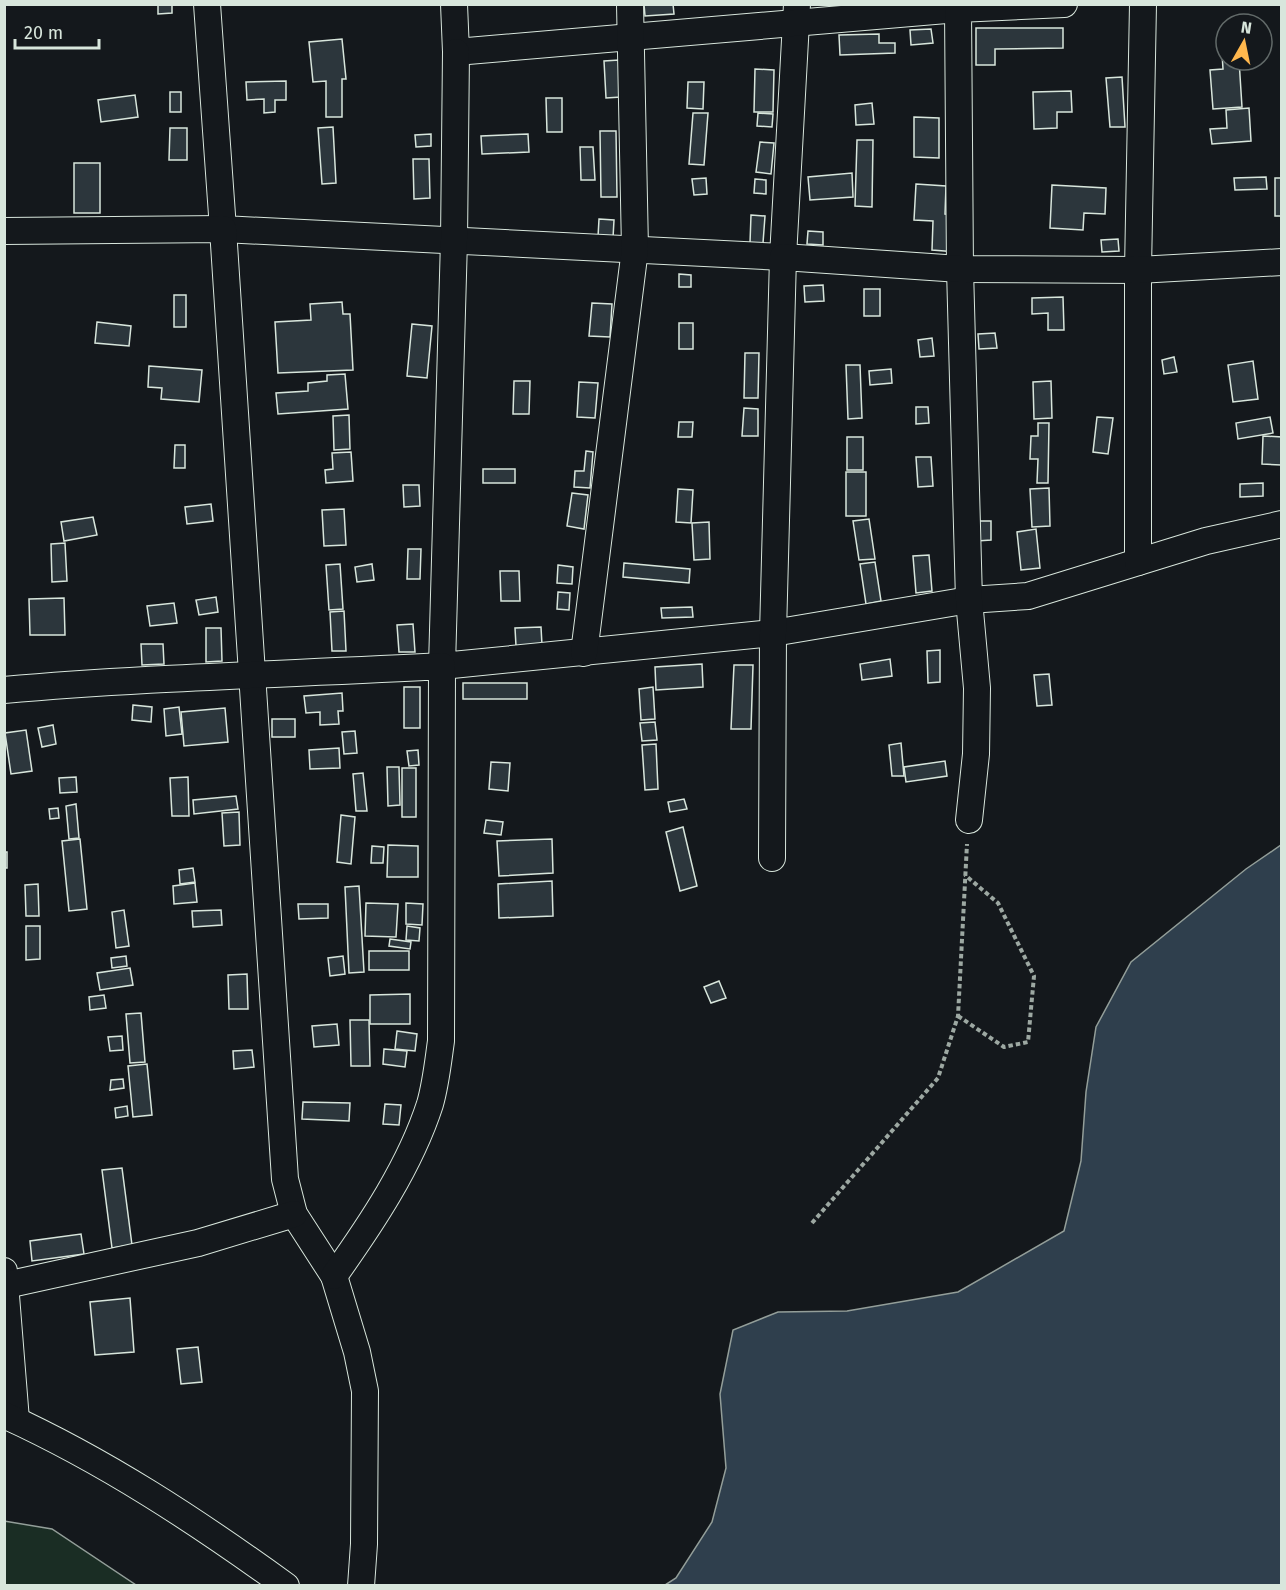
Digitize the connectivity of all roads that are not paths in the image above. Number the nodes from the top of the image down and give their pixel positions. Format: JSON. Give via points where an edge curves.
{"nodes":[{"id":1,"x":207,"y":4,"type":"edge"},
{"id":2,"x":454,"y":4,"type":"edge"},
{"id":3,"x":630,"y":4,"type":"edge"},
{"id":4,"x":1064,"y":4,"type":"edge"},
{"id":5,"x":1143,"y":4,"type":"edge"},
{"id":6,"x":958,"y":7,"type":"edge"},
{"id":7,"x":796,"y":14,"type":"edge"},
{"id":8,"x":631,"y":37,"type":"junction"},
{"id":9,"x":456,"y":52,"type":"junction"},
{"id":10,"x":223,"y":229,"type":"junction"},
{"id":11,"x":4,"y":231,"type":"edge"},
{"id":12,"x":454,"y":240,"type":"junction"},
{"id":13,"x":635,"y":249,"type":"junction"},
{"id":14,"x":783,"y":257,"type":"junction"},
{"id":15,"x":1281,"y":262,"type":"edge"},
{"id":16,"x":960,"y":268,"type":"junction"},
{"id":17,"x":1137,"y":270,"type":"junction"},
{"id":18,"x":1281,"y":524,"type":"edge"},
{"id":19,"x":1138,"y":562,"type":"junction"},
{"id":20,"x":969,"y":600,"type":"junction"},
{"id":21,"x":773,"y":633,"type":"junction"},
{"id":22,"x":584,"y":653,"type":"junction"},
{"id":23,"x":442,"y":666,"type":"junction"},
{"id":24,"x":253,"y":677,"type":"junction"},
{"id":25,"x":4,"y":690,"type":"edge"},
{"id":26,"x":969,"y":820,"type":"road end"},
{"id":27,"x":772,"y":858,"type":"dead end"},
{"id":28,"x":294,"y":1214,"type":"junction"},
{"id":29,"x":334,"y":1276,"type":"junction"},
{"id":30,"x":5,"y":1278,"type":"edge"},
{"id":31,"x":10,"y":1418,"type":"edge"},
{"id":32,"x":286,"y":1586,"type":"edge"},
{"id":33,"x":361,"y":1586,"type":"edge"}],
"edges":[{"from":1,"to":10,"type":"street"},
{"from":2,"to":9,"type":"street"},
{"from":3,"to":8,"type":"street"},
{"from":4,"to":6,"type":"street"},
{"from":5,"to":17,"type":"street"},
{"from":6,"to":7,"type":"street"},
{"from":6,"to":16,"type":"street"},
{"from":7,"to":8,"type":"street"},
{"from":7,"to":14,"type":"street"},
{"from":8,"to":9,"type":"street"},
{"from":8,"to":13,"type":"street"},
{"from":9,"to":12,"type":"street"},
{"from":10,"to":11,"type":"street"},
{"from":10,"to":12,"type":"street"},
{"from":10,"to":24,"type":"street"},
{"from":12,"to":13,"type":"street"},
{"from":12,"to":23,"type":"street"},
{"from":13,"to":14,"type":"street"},
{"from":13,"to":22,"type":"street"},
{"from":14,"to":16,"type":"street"},
{"from":14,"to":21,"type":"street"},
{"from":15,"to":17,"type":"street"},
{"from":16,"to":17,"type":"street"},
{"from":16,"to":20,"type":"street"},
{"from":17,"to":19,"type":"street"},
{"from":18,"to":19,"type":"street"},
{"from":19,"to":20,"type":"street","via":[[1028,596]]},
{"from":20,"to":21,"type":"street"},
{"from":20,"to":26,"type":"street","via":[[977,688]]},
{"from":21,"to":22,"type":"street"},
{"from":21,"to":27,"type":"street"},
{"from":22,"to":23,"type":"street"},
{"from":23,"to":24,"type":"street"},
{"from":23,"to":29,"type":"street","via":[[441,1041],[436,1080],[420,1129],[381,1205]]},
{"from":24,"to":25,"type":"street","via":[[91,682]]},
{"from":24,"to":28,"type":"street","via":[[285,1179]]},
{"from":28,"to":29,"type":"street"},
{"from":28,"to":30,"type":"street","via":[[198,1243]]},
{"from":29,"to":33,"type":"street","via":[[365,1391]]},
{"from":30,"to":31,"type":"street"},
{"from":31,"to":32,"type":"street","via":[[117,1473],[194,1520]]}]}
